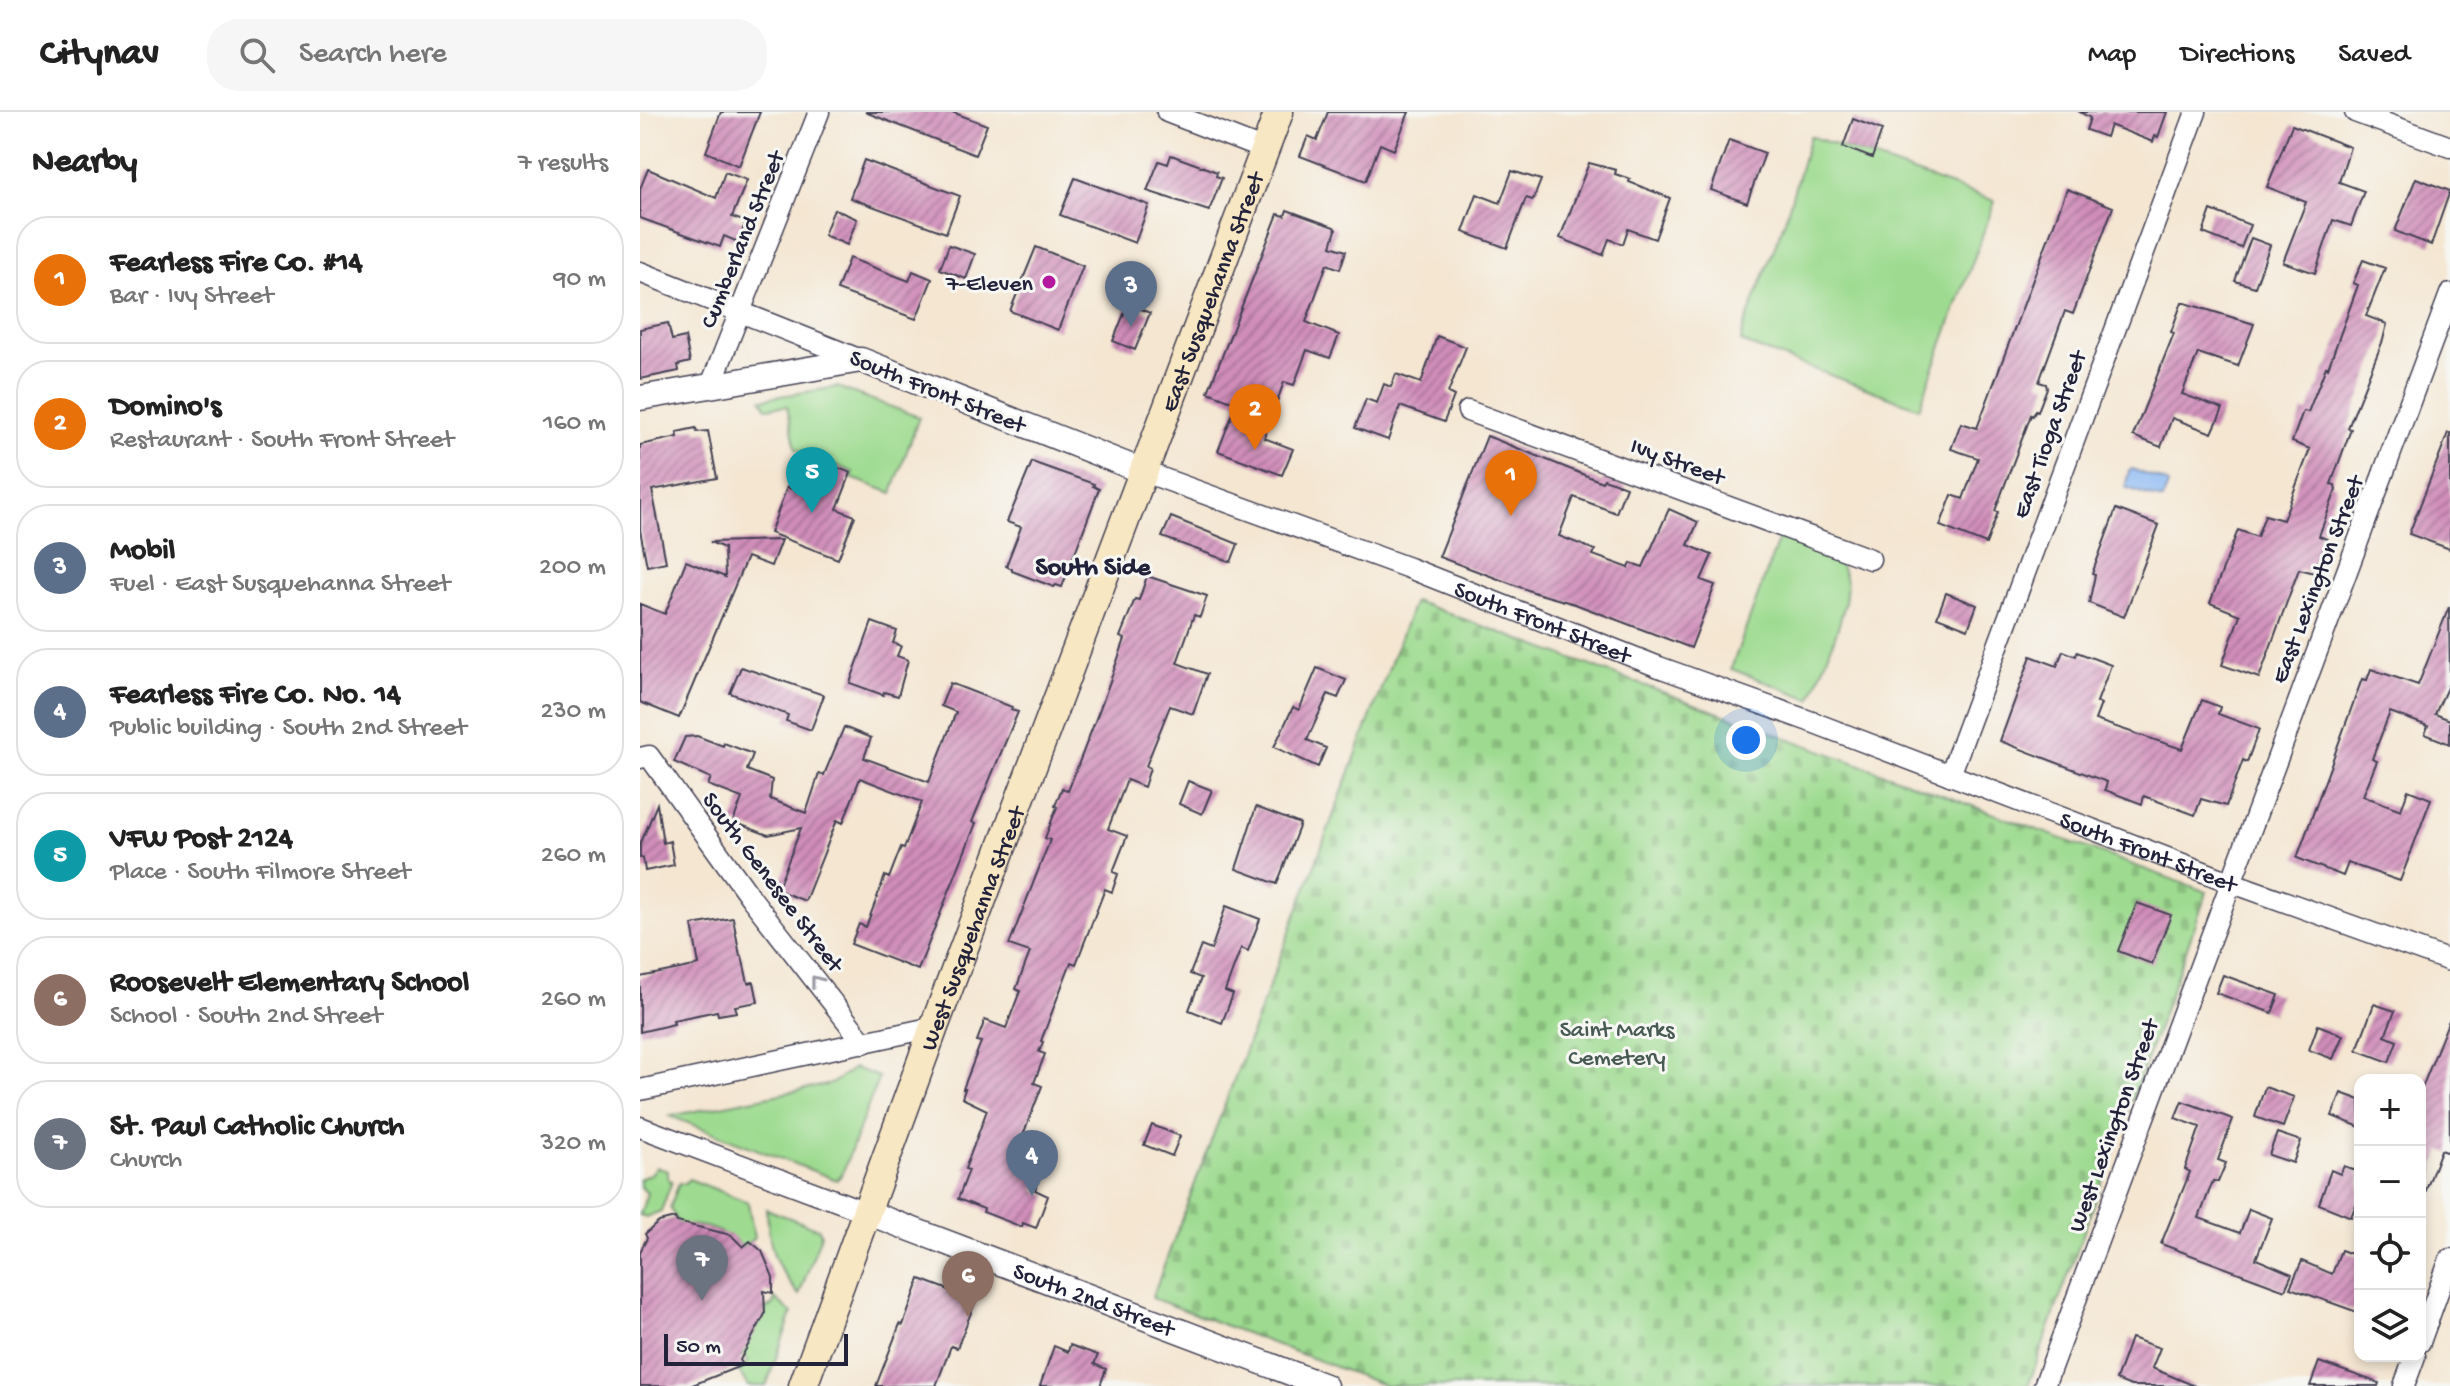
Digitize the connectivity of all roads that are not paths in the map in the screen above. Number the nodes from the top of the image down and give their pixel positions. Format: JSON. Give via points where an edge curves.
{"nodes":[{"id":1,"x":819,"y":112,"type":"edge"},
{"id":2,"x":1167,"y":112,"type":"edge"},
{"id":3,"x":1279,"y":112,"type":"edge"},
{"id":4,"x":2196,"y":112,"type":"edge"},
{"id":5,"x":2355,"y":112,"type":"edge"},
{"id":6,"x":2450,"y":147,"type":"edge"},
{"id":7,"x":1265,"y":150,"type":"junction"},
{"id":8,"x":640,"y":272,"type":"edge"},
{"id":9,"x":2450,"y":294,"type":"edge"},
{"id":10,"x":740,"y":312,"type":"junction"},
{"id":11,"x":861,"y":360,"type":"junction"},
{"id":12,"x":711,"y":385,"type":"junction"},
{"id":13,"x":640,"y":398,"type":"edge"},
{"id":14,"x":1468,"y":411,"type":"dead end"},
{"id":15,"x":1142,"y":471,"type":"junction"},
{"id":16,"x":1870,"y":559,"type":"dead end"},
{"id":17,"x":640,"y":758,"type":"edge"},
{"id":18,"x":1950,"y":775,"type":"junction"},
{"id":19,"x":2230,"y":882,"type":"junction"},
{"id":20,"x":2450,"y":961,"type":"edge"},
{"id":21,"x":934,"y":1027,"type":"junction"},
{"id":22,"x":864,"y":1043,"type":"junction"},
{"id":23,"x":640,"y":1090,"type":"edge"},
{"id":24,"x":640,"y":1127,"type":"edge"},
{"id":25,"x":866,"y":1212,"type":"junction"},
{"id":26,"x":2450,"y":1259,"type":"edge"},
{"id":27,"x":2426,"y":1325,"type":"edge"},
{"id":28,"x":2413,"y":1362,"type":"edge"},
{"id":29,"x":803,"y":1386,"type":"edge"},
{"id":30,"x":1325,"y":1386,"type":"edge"},
{"id":31,"x":2044,"y":1386,"type":"edge"},
{"id":32,"x":2404,"y":1386,"type":"edge"}],
"edges":[{"from":1,"to":10,"type":"street","name":"Cumberland Street"},
{"from":2,"to":7,"type":"street"},
{"from":3,"to":7,"type":"main road","name":"East Susquehanna Street"},
{"from":4,"to":18,"type":"street","name":"East Tioga Street"},
{"from":5,"to":6,"type":"street"},
{"from":7,"to":15,"type":"main road","name":"East Susquehanna Street"},
{"from":8,"to":10,"type":"street","name":"South Front Street"},
{"from":9,"to":19,"type":"street","name":"East Lexington Street"},
{"from":10,"to":11,"type":"street","name":"South Front Street"},
{"from":10,"to":12,"type":"street","name":"Cumberland Street"},
{"from":11,"to":12,"type":"street"},
{"from":11,"to":15,"type":"street","name":"South Front Street"},
{"from":12,"to":13,"type":"street"},
{"from":14,"to":16,"type":"street","name":"Ivy Street"},
{"from":15,"to":18,"type":"street","name":"South Front Street"},
{"from":15,"to":21,"type":"main road","name":"West Susquehanna Street"},
{"from":22,"to":17,"type":"street","name":"South Genesee Street","one_way":true,"via":[[649,756]]},
{"from":18,"to":19,"type":"street","name":"South Front Street"},
{"from":19,"to":20,"type":"street","name":"South Front Street"},
{"from":19,"to":31,"type":"street","name":"West Lexington Street"},
{"from":21,"to":22,"type":"street"},
{"from":21,"to":25,"type":"main road","name":"West Susquehanna Street"},
{"from":22,"to":23,"type":"street"},
{"from":24,"to":25,"type":"street","name":"South 2nd Street"},
{"from":25,"to":29,"type":"main road","name":"West Susquehanna Street"},
{"from":25,"to":30,"type":"street","name":"South 2nd Street"},
{"from":26,"to":27,"type":"street"},
{"from":28,"to":32,"type":"street"}]}
